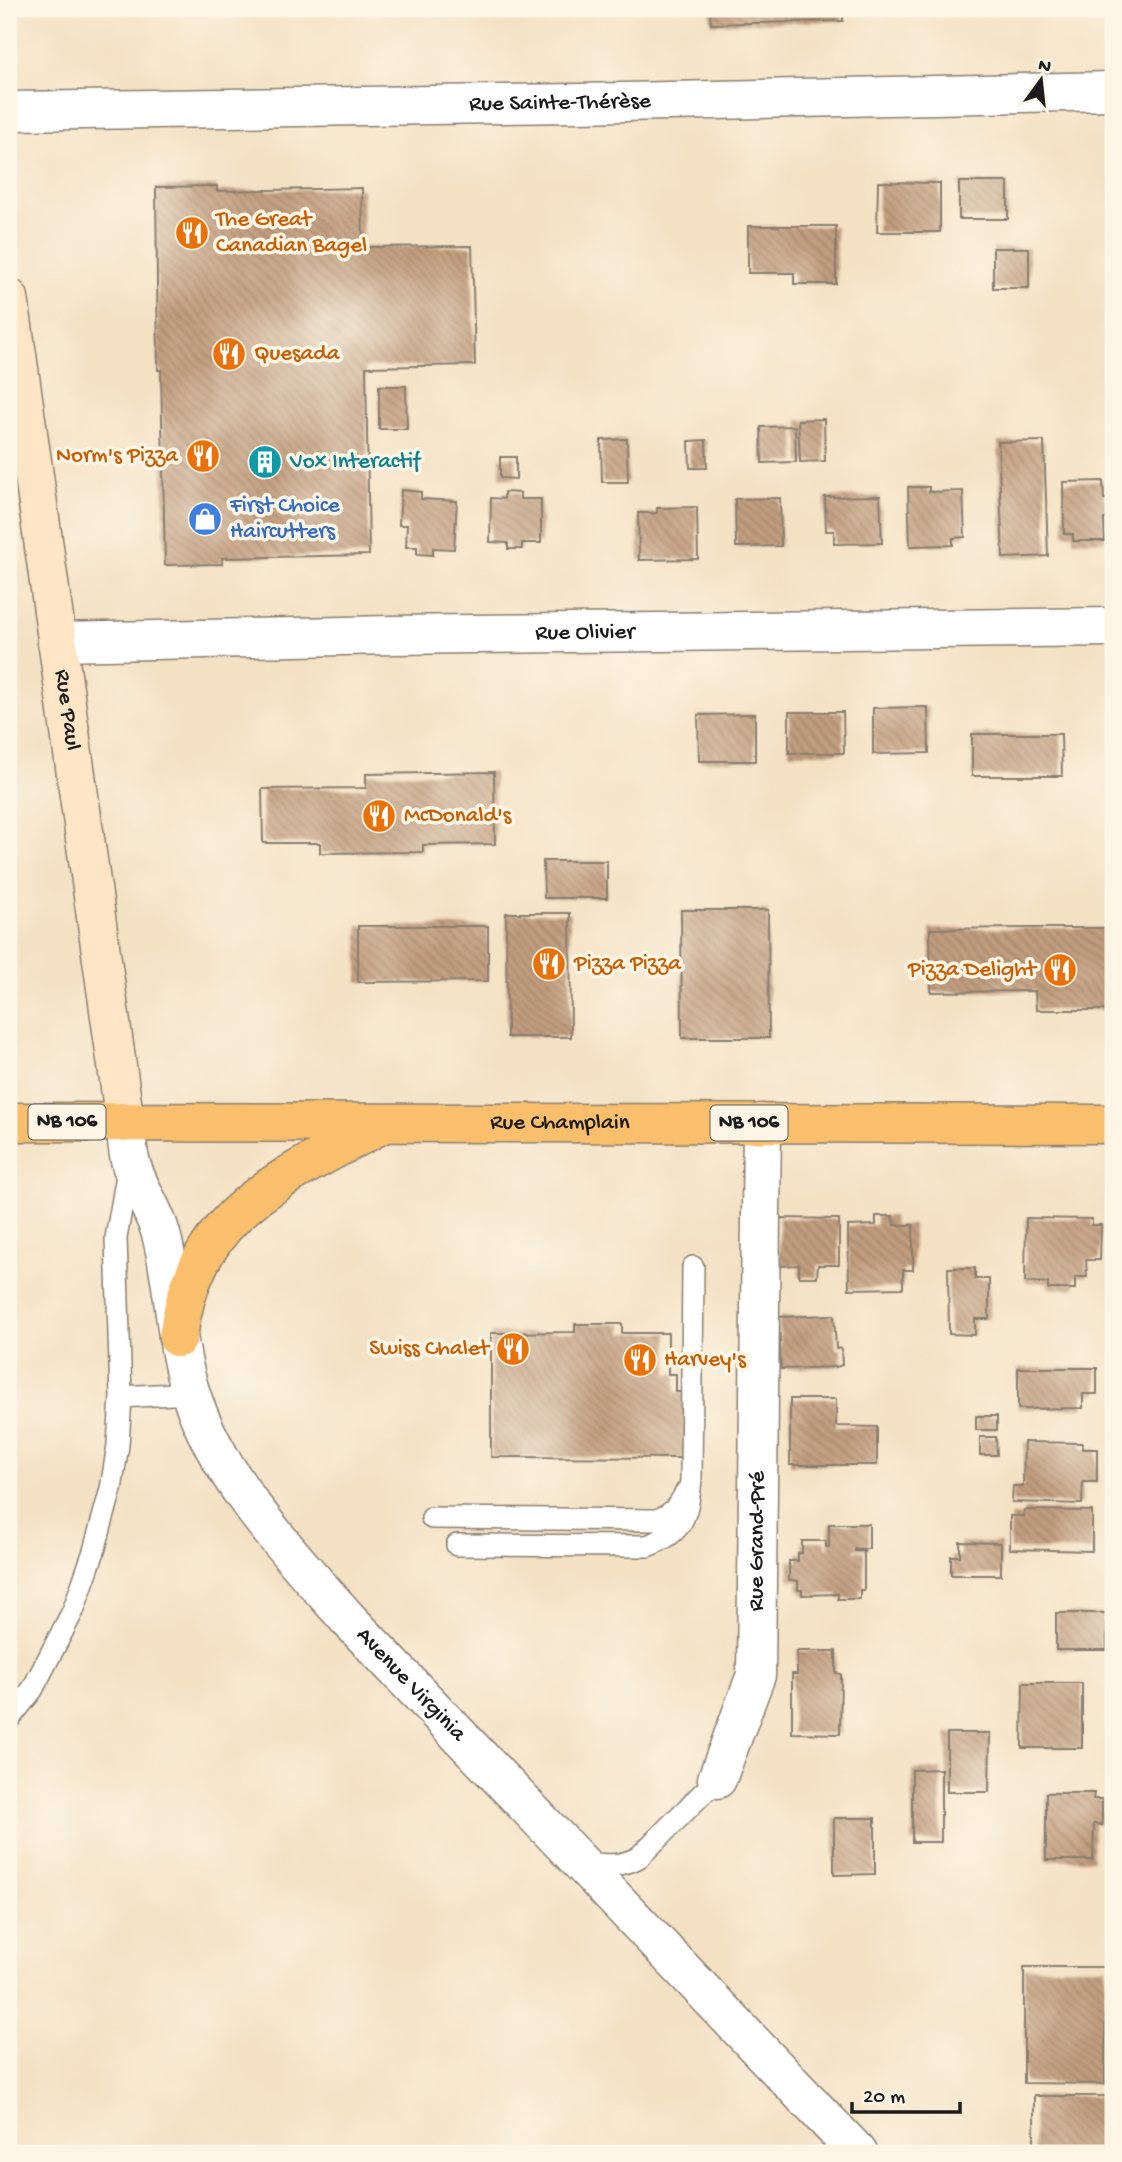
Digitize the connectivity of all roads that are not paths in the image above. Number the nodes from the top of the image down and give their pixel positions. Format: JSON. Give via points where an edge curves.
{"nodes":[{"id":1,"x":1113,"y":91,"type":"edge"},
{"id":2,"x":9,"y":111,"type":"edge"},
{"id":3,"x":9,"y":298,"type":"edge"},
{"id":4,"x":1113,"y":626,"type":"edge"},
{"id":5,"x":57,"y":642,"type":"junction"},
{"id":6,"x":9,"y":1122,"type":"edge"},
{"id":7,"x":385,"y":1122,"type":"junction"},
{"id":8,"x":125,"y":1123,"type":"junction"},
{"id":9,"x":762,"y":1123,"type":"junction"},
{"id":10,"x":1113,"y":1124,"type":"edge"},
{"id":11,"x":130,"y":1161,"type":"junction"},
{"id":12,"x":693,"y":1267,"type":"dead end"},
{"id":13,"x":178,"y":1338,"type":"junction"},
{"id":14,"x":190,"y":1393,"type":"junction"},
{"id":15,"x":121,"y":1397,"type":"junction"},
{"id":16,"x":691,"y":1480,"type":"junction"},
{"id":17,"x":432,"y":1518,"type":"dead end"},
{"id":18,"x":457,"y":1545,"type":"dead end"},
{"id":19,"x":9,"y":1719,"type":"edge"},
{"id":20,"x":717,"y":1779,"type":"joint"},
{"id":21,"x":580,"y":1862,"type":"junction"},
{"id":22,"x":858,"y":2153,"type":"edge"}],
"edges":[{"from":1,"to":2,"type":"street","name":"Rue Sainte-Thérèse"},
{"from":3,"to":5,"type":"main road","name":"Rue Paul"},
{"from":4,"to":5,"type":"street","name":"Rue Olivier"},
{"from":5,"to":8,"type":"main road","name":"Rue Paul"},
{"from":6,"to":8,"type":"main road","name":"Rue Champlain","number":"NB 106"},
{"from":7,"to":8,"type":"main road","name":"Rue Champlain","number":"NB 106"},
{"from":7,"to":9,"type":"main road","name":"Rue Champlain","number":"NB 106"},
{"from":7,"to":13,"type":"main road","via":[[266,1187],[221,1228],[198,1265],[181,1309]]},
{"from":8,"to":11,"type":"street","name":"Avenue Virginia"},
{"from":9,"to":10,"type":"main road","name":"Rue Champlain","number":"NB 106"},
{"from":9,"to":20,"type":"street","name":"Rue Grand-Pré","via":[[756,1675]]},
{"from":11,"to":13,"type":"street","name":"Avenue Virginia","via":[[161,1233]]},
{"from":11,"to":15,"type":"lane","via":[[116,1238]]},
{"from":12,"to":16,"type":"lane"},
{"from":13,"to":14,"type":"street","name":"Avenue Virginia"},
{"from":14,"to":15,"type":"lane"},
{"from":14,"to":21,"type":"street","name":"Avenue Virginia","via":[[207,1434],[239,1486],[307,1573]]},
{"from":15,"to":19,"type":"lane","via":[[113,1478],[94,1551],[54,1650]]},
{"from":16,"to":17,"type":"lane","via":[[676,1508],[656,1520]]},
{"from":16,"to":18,"type":"lane","via":[[680,1527],[666,1540],[647,1546]]},
{"from":20,"to":21,"type":"lane","name":"Rue Grand-Pré","via":[[639,1857],[617,1866]]},
{"from":21,"to":22,"type":"street","name":"Avenue Virginia"}]}
